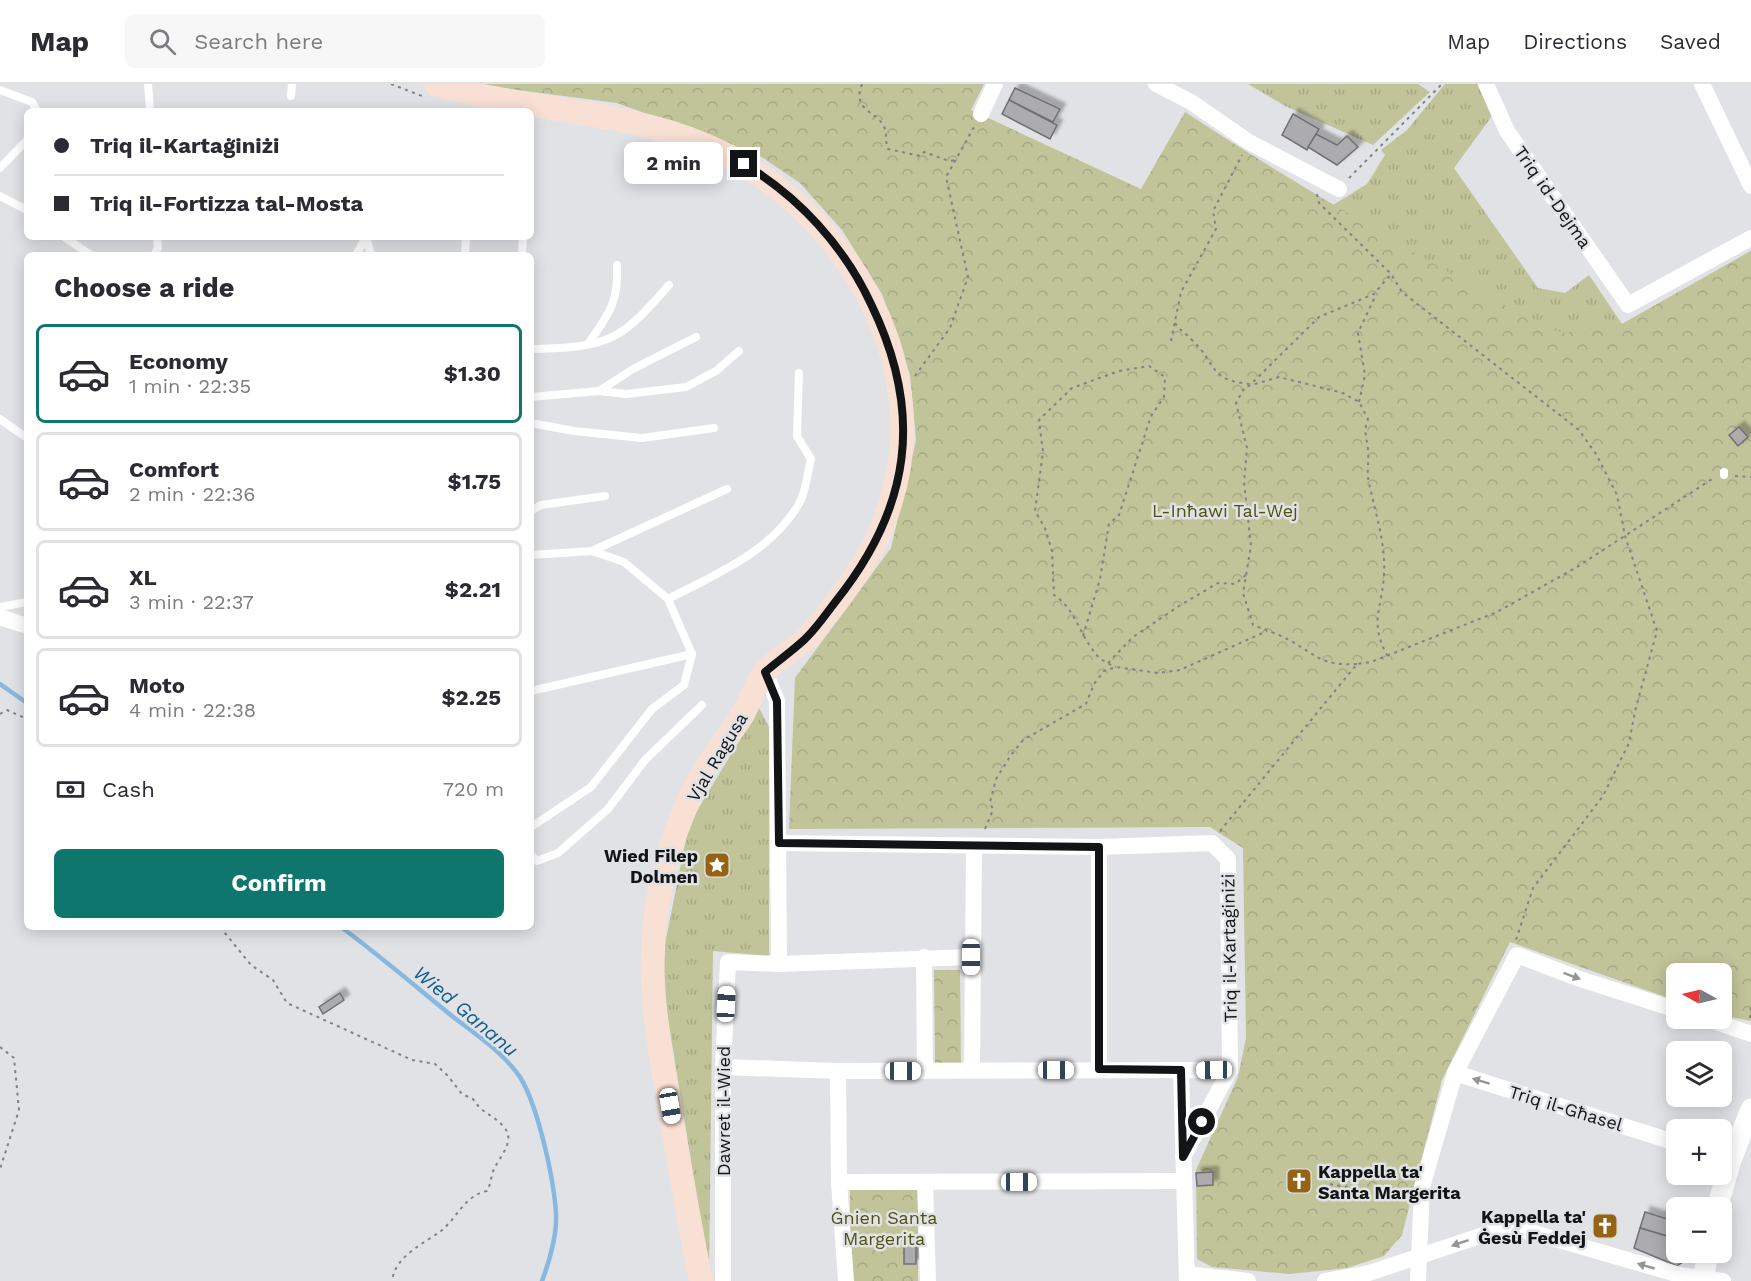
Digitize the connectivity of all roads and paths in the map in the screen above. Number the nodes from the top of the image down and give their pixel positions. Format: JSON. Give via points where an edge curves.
{"nodes":[{"id":1,"x":148,"y":84,"type":"edge"},
{"id":2,"x":292,"y":84,"type":"edge"},
{"id":3,"x":436,"y":84,"type":"edge"},
{"id":4,"x":862,"y":84,"type":"edge"},
{"id":5,"x":995,"y":84,"type":"edge"},
{"id":6,"x":1156,"y":84,"type":"edge"},
{"id":7,"x":1442,"y":84,"type":"edge"},
{"id":8,"x":1486,"y":84,"type":"edge"},
{"id":9,"x":1702,"y":84,"type":"edge"},
{"id":10,"x":0,"y":90,"type":"edge"},
{"id":11,"x":291,"y":96,"type":"dead end"},
{"id":12,"x":35,"y":108,"type":"edge"},
{"id":13,"x":150,"y":108,"type":"edge"},
{"id":14,"x":981,"y":114,"type":"joint"},
{"id":15,"x":1249,"y":142,"type":"junction"},
{"id":16,"x":24,"y":143,"type":"edge"},
{"id":17,"x":955,"y":160,"type":"junction"},
{"id":18,"x":0,"y":168,"type":"edge"},
{"id":19,"x":1311,"y":174,"type":"junction"},
{"id":20,"x":1751,"y":186,"type":"edge"},
{"id":21,"x":1339,"y":189,"type":"joint"},
{"id":22,"x":0,"y":196,"type":"edge"},
{"id":23,"x":24,"y":208,"type":"edge"},
{"id":24,"x":1751,"y":238,"type":"edge"},
{"id":25,"x":68,"y":240,"type":"edge"},
{"id":26,"x":86,"y":252,"type":"edge"},
{"id":27,"x":617,"y":265,"type":"dead end"},
{"id":28,"x":1391,"y":274,"type":"junction"},
{"id":29,"x":669,"y":285,"type":"dead end"},
{"id":30,"x":1374,"y":294,"type":"junction"},
{"id":31,"x":1175,"y":323,"type":"junction"},
{"id":32,"x":696,"y":337,"type":"dead end"},
{"id":33,"x":1171,"y":341,"type":"dead end"},
{"id":34,"x":588,"y":344,"type":"junction"},
{"id":35,"x":534,"y":349,"type":"edge"},
{"id":36,"x":739,"y":351,"type":"dead end"},
{"id":37,"x":799,"y":373,"type":"dead end"},
{"id":38,"x":910,"y":382,"type":"dead end"},
{"id":39,"x":599,"y":391,"type":"junction"},
{"id":40,"x":534,"y":397,"type":"edge"},
{"id":41,"x":1359,"y":402,"type":"junction"},
{"id":42,"x":0,"y":419,"type":"edge"},
{"id":43,"x":534,"y":424,"type":"edge"},
{"id":44,"x":714,"y":428,"type":"dead end"},
{"id":45,"x":24,"y":436,"type":"edge"},
{"id":46,"x":1751,"y":477,"type":"edge"},
{"id":47,"x":727,"y":489,"type":"dead end"},
{"id":48,"x":604,"y":496,"type":"dead end"},
{"id":49,"x":534,"y":509,"type":"edge"},
{"id":50,"x":1625,"y":536,"type":"junction"},
{"id":51,"x":592,"y":551,"type":"junction"},
{"id":52,"x":534,"y":555,"type":"edge"},
{"id":53,"x":1246,"y":575,"type":"junction"},
{"id":54,"x":668,"y":599,"type":"junction"},
{"id":55,"x":24,"y":603,"type":"edge"},
{"id":56,"x":0,"y":607,"type":"edge"},
{"id":57,"x":0,"y":617,"type":"edge"},
{"id":58,"x":24,"y":625,"type":"edge"},
{"id":59,"x":1267,"y":631,"type":"junction"},
{"id":60,"x":1083,"y":636,"type":"junction"},
{"id":61,"x":692,"y":654,"type":"junction"},
{"id":62,"x":1388,"y":655,"type":"junction"},
{"id":63,"x":1108,"y":663,"type":"junction"},
{"id":64,"x":1357,"y":664,"type":"junction"},
{"id":65,"x":1116,"y":667,"type":"junction"},
{"id":66,"x":765,"y":672,"type":"junction"},
{"id":67,"x":534,"y":690,"type":"edge"},
{"id":68,"x":702,"y":705,"type":"dead end"},
{"id":69,"x":0,"y":714,"type":"edge"},
{"id":70,"x":24,"y":718,"type":"edge"},
{"id":71,"x":534,"y":825,"type":"edge"},
{"id":72,"x":779,"y":843,"type":"junction"},
{"id":73,"x":1212,"y":843,"type":"junction"},
{"id":74,"x":981,"y":847,"type":"junction"},
{"id":75,"x":1099,"y":847,"type":"junction"},
{"id":76,"x":534,"y":858,"type":"edge"},
{"id":77,"x":223,"y":930,"type":"edge"},
{"id":78,"x":1517,"y":955,"type":"junction"},
{"id":79,"x":924,"y":957,"type":"junction"},
{"id":80,"x":971,"y":957,"type":"junction"},
{"id":81,"x":779,"y":964,"type":"junction"},
{"id":82,"x":1666,"y":1006,"type":"edge"},
{"id":83,"x":1732,"y":1028,"type":"edge"},
{"id":84,"x":1751,"y":1034,"type":"edge"},
{"id":85,"x":0,"y":1047,"type":"edge"},
{"id":86,"x":723,"y":1067,"type":"junction"},
{"id":87,"x":1099,"y":1069,"type":"junction"},
{"id":88,"x":972,"y":1070,"type":"junction"},
{"id":89,"x":1181,"y":1070,"type":"junction"},
{"id":90,"x":1230,"y":1070,"type":"junction"},
{"id":91,"x":838,"y":1071,"type":"junction"},
{"id":92,"x":925,"y":1071,"type":"junction"},
{"id":93,"x":1455,"y":1073,"type":"junction"},
{"id":94,"x":1751,"y":1109,"type":"edge"},
{"id":95,"x":1745,"y":1137,"type":"edge"},
{"id":96,"x":1666,"y":1140,"type":"edge"},
{"id":97,"x":1732,"y":1151,"type":"edge"},
{"id":98,"x":1183,"y":1157,"type":"junction"},
{"id":99,"x":0,"y":1169,"type":"edge"},
{"id":100,"x":1183,"y":1181,"type":"junction"},
{"id":101,"x":839,"y":1182,"type":"junction"},
{"id":102,"x":925,"y":1182,"type":"junction"},
{"id":103,"x":1330,"y":1184,"type":"dead end"},
{"id":104,"x":1421,"y":1201,"type":"junction"},
{"id":105,"x":1419,"y":1256,"type":"junction"},
{"id":106,"x":1708,"y":1263,"type":"edge"},
{"id":107,"x":1187,"y":1278,"type":"edge"},
{"id":108,"x":1709,"y":1280,"type":"edge"},
{"id":109,"x":392,"y":1281,"type":"edge"},
{"id":110,"x":701,"y":1281,"type":"edge"},
{"id":111,"x":723,"y":1281,"type":"edge"},
{"id":112,"x":846,"y":1281,"type":"edge"},
{"id":113,"x":928,"y":1281,"type":"edge"},
{"id":114,"x":1248,"y":1281,"type":"edge"},
{"id":115,"x":1325,"y":1281,"type":"edge"},
{"id":116,"x":1418,"y":1281,"type":"edge"}],
"edges":[{"from":1,"to":13,"type":"lane"},
{"from":2,"to":11,"type":"lane"},
{"from":3,"to":66,"type":"main road","name":"Vjal Ragusa","via":[[645,126],[731,156],[778,187],[818,224],[865,290],[883,328],[902,393],[903,454],[885,522],[868,556],[806,639]]},
{"from":4,"to":17,"type":"path","via":[[859,97],[867,112],[885,129],[888,149]]},
{"from":5,"to":14,"type":"street"},
{"from":6,"to":15,"type":"street","via":[[1191,102]]},
{"from":7,"to":21,"type":"path"},
{"from":8,"to":24,"type":"street","name":"Triq id-Dejma","via":[[1508,131],[1628,305]]},
{"from":9,"to":20,"type":"street"},
{"from":10,"to":12,"type":"lane","via":[[32,102]]},
{"from":14,"to":17,"type":"path"},
{"from":15,"to":19,"type":"street"},
{"from":15,"to":31,"type":"path","via":[[1213,211],[1216,229],[1181,292]]},
{"from":16,"to":18,"type":"lane"},
{"from":17,"to":38,"type":"path","via":[[946,177],[968,277],[950,328]]},
{"from":19,"to":21,"type":"street"},
{"from":19,"to":28,"type":"path","via":[[1319,203]]},
{"from":22,"to":23,"type":"lane"},
{"from":25,"to":26,"type":"lane"},
{"from":27,"to":34,"type":"lane","via":[[614,305]]},
{"from":28,"to":30,"type":"path"},
{"from":28,"to":50,"type":"path","via":[[1402,292],[1580,430],[1617,495]]},
{"from":29,"to":34,"type":"lane","via":[[615,336]]},
{"from":30,"to":31,"type":"path","via":[[1319,316],[1251,384],[1231,383],[1212,368]]},
{"from":30,"to":41,"type":"path","via":[[1358,333],[1365,375]]},
{"from":31,"to":33,"type":"path"},
{"from":32,"to":39,"type":"lane"},
{"from":34,"to":35,"type":"lane"},
{"from":36,"to":39,"type":"lane","via":[[716,371],[686,387],[626,394]]},
{"from":37,"to":54,"type":"lane","via":[[797,436],[811,459],[801,498],[776,535],[734,564]]},
{"from":39,"to":40,"type":"lane"},
{"from":41,"to":53,"type":"path","via":[[1343,393],[1279,377],[1245,387],[1236,403],[1247,448],[1244,482],[1251,546]]},
{"from":41,"to":62,"type":"path","via":[[1368,419],[1364,430],[1368,476],[1377,511],[1384,573],[1377,637]]},
{"from":42,"to":45,"type":"lane"},
{"from":43,"to":44,"type":"lane","via":[[642,438]]},
{"from":46,"to":50,"type":"path","via":[[1718,475]]},
{"from":47,"to":51,"type":"lane"},
{"from":48,"to":49,"type":"lane"},
{"from":50,"to":62,"type":"path","via":[[1497,612]]},
{"from":50,"to":78,"type":"path","via":[[1657,631],[1629,742],[1603,796],[1533,888],[1516,936]]},
{"from":51,"to":52,"type":"lane"},
{"from":51,"to":54,"type":"lane","via":[[624,562]]},
{"from":53,"to":59,"type":"path","via":[[1243,593],[1253,625]]},
{"from":53,"to":63,"type":"path","via":[[1234,584],[1218,583],[1179,606],[1133,637]]},
{"from":54,"to":61,"type":"lane"},
{"from":55,"to":56,"type":"lane"},
{"from":57,"to":58,"type":"street"},
{"from":59,"to":64,"type":"path","via":[[1291,640],[1320,661]]},
{"from":59,"to":65,"type":"path","via":[[1180,670],[1158,673]]},
{"from":60,"to":60,"type":"path","via":[[1066,603],[1054,596],[1052,551],[1035,511],[1043,452],[1039,420],[1072,388],[1119,371],[1149,366],[1165,377],[1164,397],[1151,416],[1119,515],[1109,524],[1100,579]]},
{"from":60,"to":63,"type":"path","via":[[1097,657]]},
{"from":61,"to":67,"type":"lane"},
{"from":61,"to":71,"type":"lane","via":[[684,685],[652,709],[591,787]]},
{"from":62,"to":64,"type":"path"},
{"from":63,"to":65,"type":"path"},
{"from":64,"to":73,"type":"path","via":[[1234,811]]},
{"from":65,"to":74,"type":"path","via":[[1104,671],[1086,704],[1023,740],[1011,755],[996,779],[990,802],[993,810]]},
{"from":66,"to":72,"type":"street","via":[[777,701]]},
{"from":66,"to":110,"type":"main road","name":"Vjal Ragusa","via":[[705,769],[676,831],[660,890],[651,956],[655,1023]]},
{"from":68,"to":76,"type":"lane","via":[[645,760],[608,809],[558,853],[537,861]]},
{"from":69,"to":70,"type":"path","via":[[7,710]]},
{"from":72,"to":74,"type":"street"},
{"from":72,"to":81,"type":"street"},
{"from":73,"to":75,"type":"street"},
{"from":73,"to":90,"type":"street","name":"Triq il-Kartaġiniżi","via":[[1228,859]]},
{"from":74,"to":75,"type":"street"},
{"from":74,"to":80,"type":"street"},
{"from":75,"to":87,"type":"street"},
{"from":77,"to":109,"type":"path","via":[[252,965],[273,980],[286,1004],[412,1060],[435,1064],[462,1094],[473,1099],[479,1110],[508,1133],[509,1144],[487,1191],[478,1193],[441,1230],[405,1256]]},
{"from":78,"to":82,"type":"street","one_way":true},
{"from":78,"to":93,"type":"street"},
{"from":79,"to":80,"type":"street"},
{"from":79,"to":81,"type":"street"},
{"from":79,"to":92,"type":"street"},
{"from":80,"to":88,"type":"street"},
{"from":81,"to":86,"type":"street","name":"Dawret il-Wied","via":[[728,962]]},
{"from":83,"to":84,"type":"street"},
{"from":85,"to":99,"type":"path","via":[[14,1058],[19,1110]]},
{"from":86,"to":91,"type":"street"},
{"from":86,"to":111,"type":"street","name":"Dawret il-Wied"},
{"from":87,"to":88,"type":"street"},
{"from":87,"to":89,"type":"street"},
{"from":88,"to":92,"type":"street"},
{"from":89,"to":90,"type":"street"},
{"from":89,"to":98,"type":"street"},
{"from":90,"to":98,"type":"street","name":"Triq il-Kartaġiniżi"},
{"from":91,"to":92,"type":"street"},
{"from":91,"to":101,"type":"street"},
{"from":96,"to":93,"type":"street","name":"Triq il-Għasel","one_way":true},
{"from":93,"to":104,"type":"street"},
{"from":94,"to":95,"type":"street"},
{"from":95,"to":97,"type":"street"},
{"from":98,"to":100,"type":"street"},
{"from":100,"to":102,"type":"street"},
{"from":100,"to":107,"type":"street"},
{"from":101,"to":102,"type":"street"},
{"from":101,"to":112,"type":"street"},
{"from":102,"to":113,"type":"street"},
{"from":103,"to":104,"type":"path"},
{"from":104,"to":105,"type":"street"},
{"from":108,"to":105,"type":"street","one_way":true,"via":[[1510,1226]]},
{"from":105,"to":115,"type":"street","via":[[1370,1274]]},
{"from":105,"to":116,"type":"street"},
{"from":106,"to":108,"type":"street"},
{"from":107,"to":114,"type":"street"}]}
